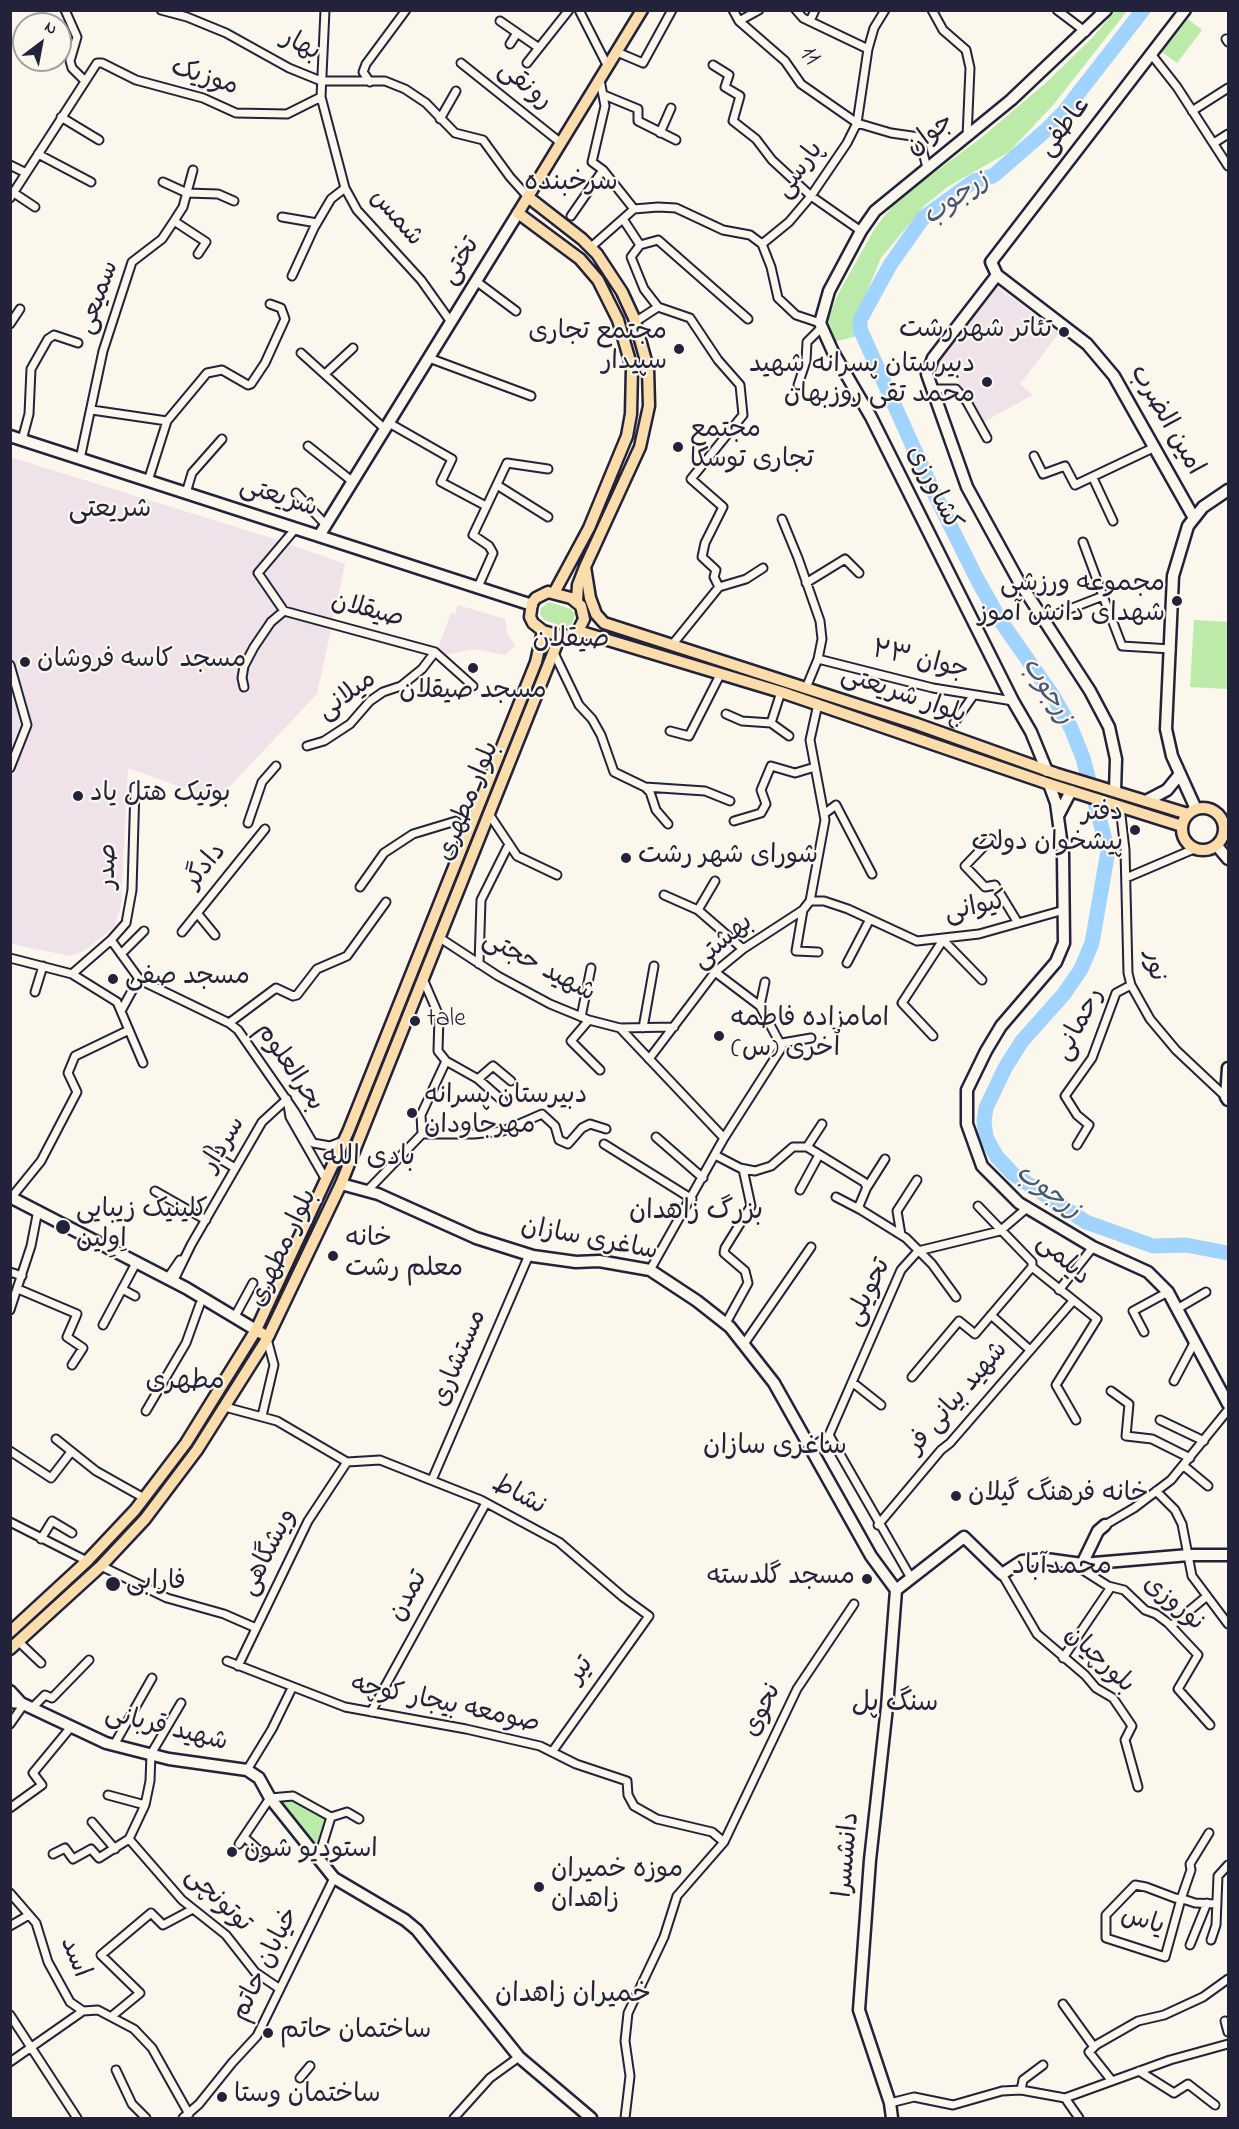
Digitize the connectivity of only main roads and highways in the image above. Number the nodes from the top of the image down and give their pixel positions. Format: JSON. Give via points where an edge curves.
{"nodes":[{"id":1,"x":642,"y":10,"type":"edge"},
{"id":2,"x":1106,"y":10,"type":"edge"},
{"id":3,"x":1185,"y":10,"type":"edge"},
{"id":4,"x":528,"y":197,"type":"junction"},
{"id":5,"x":518,"y":213,"type":"junction"},
{"id":6,"x":554,"y":216,"type":"junction"},
{"id":7,"x":544,"y":232,"type":"junction"},
{"id":8,"x":997,"y":275,"type":"junction"},
{"id":9,"x":820,"y":325,"type":"joint"},
{"id":10,"x":10,"y":436,"type":"edge"},
{"id":11,"x":1228,"y":490,"type":"edge"},
{"id":12,"x":1194,"y":518,"type":"junction"},
{"id":13,"x":318,"y":536,"type":"junction"},
{"id":14,"x":585,"y":567,"type":"junction"},
{"id":15,"x":554,"y":593,"type":"junction"},
{"id":16,"x":576,"y":601,"type":"junction"},
{"id":17,"x":531,"y":605,"type":"junction"},
{"id":18,"x":608,"y":624,"type":"junction"},
{"id":19,"x":543,"y":630,"type":"junction"},
{"id":20,"x":578,"y":631,"type":"junction"},
{"id":21,"x":560,"y":636,"type":"junction"},
{"id":22,"x":607,"y":639,"type":"junction"},
{"id":23,"x":1002,"y":676,"type":"junction"},
{"id":24,"x":1052,"y":772,"type":"junction"},
{"id":25,"x":1180,"y":774,"type":"junction"},
{"id":26,"x":1049,"y":784,"type":"junction"},
{"id":27,"x":1112,"y":790,"type":"junction"},
{"id":28,"x":1071,"y":791,"type":"junction"},
{"id":29,"x":1146,"y":801,"type":"junction"},
{"id":30,"x":1192,"y":811,"type":"junction"},
{"id":31,"x":1225,"y":816,"type":"edge"},
{"id":32,"x":1058,"y":817,"type":"junction"},
{"id":33,"x":1182,"y":826,"type":"junction"},
{"id":34,"x":1223,"y":839,"type":"edge"},
{"id":35,"x":1228,"y":859,"type":"edge"},
{"id":36,"x":1228,"y":1068,"type":"edge"},
{"id":37,"x":1227,"y":1098,"type":"edge"},
{"id":38,"x":329,"y":1176,"type":"junction"},
{"id":39,"x":342,"y":1180,"type":"junction"},
{"id":40,"x":11,"y":1197,"type":"edge"},
{"id":41,"x":170,"y":1281,"type":"junction"},
{"id":42,"x":256,"y":1331,"type":"junction"},
{"id":43,"x":269,"y":1335,"type":"junction"},
{"id":44,"x":1228,"y":1404,"type":"edge"},
{"id":45,"x":1105,"y":1525,"type":"road end"},
{"id":46,"x":1228,"y":1555,"type":"edge"},
{"id":47,"x":87,"y":1561,"type":"junction"},
{"id":48,"x":1077,"y":1564,"type":"junction"},
{"id":49,"x":101,"y":1566,"type":"junction"},
{"id":50,"x":896,"y":1590,"type":"junction"},
{"id":51,"x":10,"y":1632,"type":"edge"},
{"id":52,"x":15,"y":1646,"type":"edge"},
{"id":53,"x":10,"y":1691,"type":"edge"},
{"id":54,"x":22,"y":1704,"type":"edge"},
{"id":55,"x":591,"y":2118,"type":"edge"},
{"id":56,"x":892,"y":2118,"type":"edge"}],
"edges":[{"from":1,"to":4,"type":"main road","name":"تختی"},
{"from":2,"to":9,"type":"main road","name":"جوان","via":[[967,137],[875,211],[829,291]]},
{"from":3,"to":8,"type":"main road","name":"عاطفی","via":[[991,262]]},
{"from":4,"to":5,"type":"main road","name":"تختی"},
{"from":4,"to":6,"type":"main road"},
{"from":5,"to":7,"type":"main road"},
{"from":5,"to":13,"type":"main road","name":"تختی"},
{"from":6,"to":7,"type":"main road","via":[[542,220]]},
{"from":6,"to":14,"type":"main road","via":[[591,247],[621,292],[635,322],[648,368],[650,406],[633,467]]},
{"from":7,"to":15,"type":"main road","via":[[580,259],[609,297],[627,347],[633,387],[624,446],[589,528]]},
{"from":8,"to":12,"type":"main road","name":"امین الضرب","via":[[1087,344],[1114,376]]},
{"from":8,"to":27,"type":"main road","via":[[928,365],[927,374],[967,488],[1018,580],[1109,727],[1116,759]]},
{"from":9,"to":23,"type":"main road","name":"کشاورزی"},
{"from":10,"to":13,"type":"main road","name":"شریعتی"},
{"from":11,"to":12,"type":"main road"},
{"from":12,"to":25,"type":"main road","via":[[1179,549],[1173,576],[1166,729]]},
{"from":13,"to":17,"type":"main road","name":"شریعتی"},
{"from":14,"to":16,"type":"main road"},
{"from":14,"to":18,"type":"main road","via":[[596,614]]},
{"from":15,"to":16,"type":"main road"},
{"from":15,"to":17,"type":"main road","via":[[542,594]]},
{"from":16,"to":20,"type":"main road","via":[[584,619]]},
{"from":17,"to":19,"type":"main road","via":[[530,617]]},
{"from":18,"to":22,"type":"main road","via":[[604,631]]},
{"from":18,"to":24,"type":"main road","name":"بلوار شریعتی"},
{"from":19,"to":21,"type":"main road"},
{"from":19,"to":38,"type":"main road","name":"بلوار مطهری","via":[[536,662]]},
{"from":20,"to":21,"type":"main road"},
{"from":20,"to":22,"type":"main road","name":"بلوار شریعتی"},
{"from":21,"to":39,"type":"main road","name":"بلوار مطهری"},
{"from":22,"to":26,"type":"main road","name":"بلوار شریعتی","via":[[818,704]]},
{"from":23,"to":24,"type":"main road","name":"کشاورزی"},
{"from":23,"to":24,"type":"main road","name":"کشاورزی","via":[[1041,738]]},
{"from":24,"to":26,"type":"main road"},
{"from":24,"to":27,"type":"main road","name":"بلوار شریعتی"},
{"from":25,"to":29,"type":"main road","via":[[1167,790]]},
{"from":25,"to":30,"type":"main road"},
{"from":26,"to":28,"type":"main road","name":"بلوار شریعتی"},
{"from":26,"to":32,"type":"main road"},
{"from":27,"to":29,"type":"main road","name":"بلوار شریعتی"},
{"from":28,"to":32,"type":"main road"},
{"from":28,"to":33,"type":"main road"},
{"from":29,"to":30,"type":"main road","name":"بلوار شریعتی"},
{"from":30,"to":31,"type":"main road","via":[[1212,809]]},
{"from":30,"to":33,"type":"main road"},
{"from":31,"to":34,"type":"main road"},
{"from":32,"to":44,"type":"main road","via":[[1063,854],[1064,943],[1056,962],[1002,1026],[967,1090],[967,1124],[982,1166],[999,1186],[1093,1247],[1148,1272],[1168,1292]]},
{"from":33,"to":34,"type":"main road","via":[[1184,840],[1194,849],[1208,850]]},
{"from":34,"to":35,"type":"main road"},
{"from":36,"to":37,"type":"main road"},
{"from":38,"to":39,"type":"main road","via":[[334,1182]]},
{"from":38,"to":42,"type":"main road","name":"بلوار مطهری"},
{"from":39,"to":43,"type":"main road","name":"بلوار مطهری"},
{"from":39,"to":50,"type":"main road","name":"ساغری سازان","via":[[476,1238],[530,1255],[650,1270],[726,1323],[774,1383],[871,1556]]},
{"from":40,"to":41,"type":"main road"},
{"from":41,"to":42,"type":"main road"},
{"from":41,"to":42,"type":"main road","via":[[200,1304],[245,1330]]},
{"from":42,"to":43,"type":"main road"},
{"from":42,"to":47,"type":"main road","name":"بلوار مطهری","via":[[186,1443],[144,1498]]},
{"from":43,"to":49,"type":"main road","name":"بلوار مطهری","via":[[169,1488]]},
{"from":45,"to":48,"type":"main road"},
{"from":46,"to":48,"type":"main road"},
{"from":47,"to":49,"type":"main road"},
{"from":47,"to":51,"type":"main road","name":"بلوار مطهری"},
{"from":48,"to":50,"type":"main road","via":[[1046,1559],[1022,1561],[1002,1574],[964,1537]]},
{"from":49,"to":52,"type":"main road","name":"بلوار مطهری"},
{"from":50,"to":56,"type":"main road","name":"دانشسرا","via":[[859,2010]]},
{"from":53,"to":54,"type":"main road"},
{"from":54,"to":55,"type":"main road","name":"شهید قربانی","via":[[114,1745],[225,1769],[247,1770],[259,1778],[270,1798],[333,1878],[417,1930],[519,2057]]}]}
